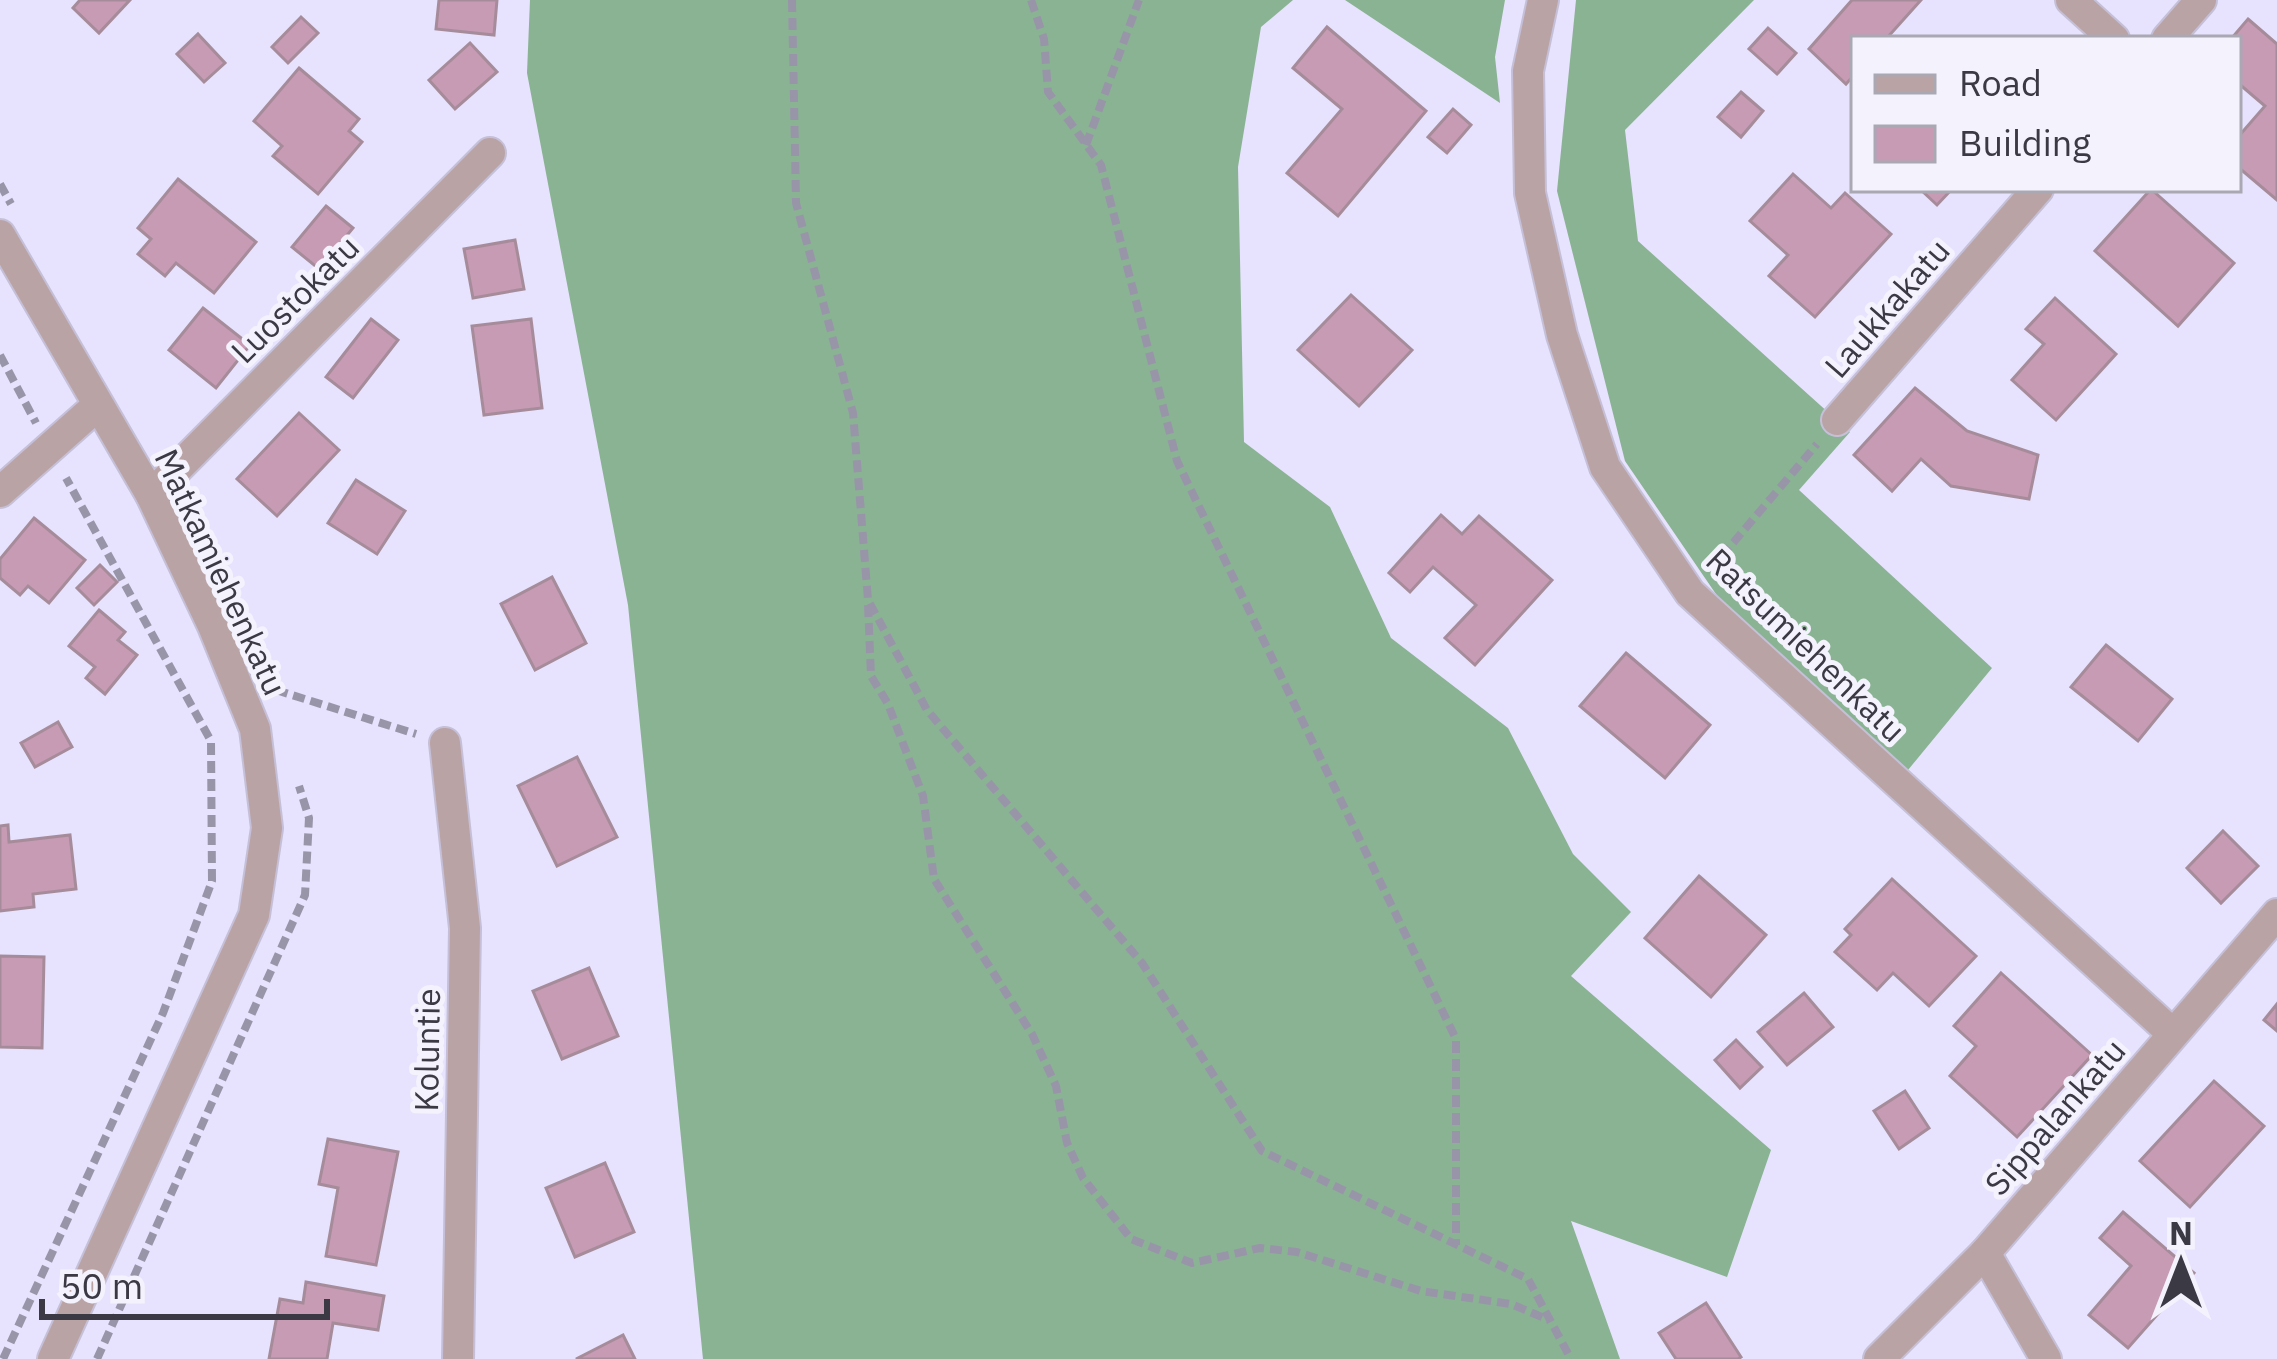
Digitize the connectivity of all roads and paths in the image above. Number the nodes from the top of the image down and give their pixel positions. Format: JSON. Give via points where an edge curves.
{"nodes":[{"id":1,"x":792,"y":0,"type":"edge"},
{"id":2,"x":1030,"y":0,"type":"edge"},
{"id":3,"x":1138,"y":0,"type":"edge"},
{"id":4,"x":1543,"y":0,"type":"edge"},
{"id":5,"x":2071,"y":0,"type":"edge"},
{"id":6,"x":2201,"y":0,"type":"edge"},
{"id":7,"x":2111,"y":36,"type":"edge"},
{"id":8,"x":2170,"y":36,"type":"edge"},
{"id":9,"x":1086,"y":145,"type":"junction"},
{"id":10,"x":490,"y":153,"type":"dead end"},
{"id":11,"x":2035,"y":192,"type":"edge"},
{"id":12,"x":0,"y":235,"type":"edge"},
{"id":13,"x":0,"y":355,"type":"edge"},
{"id":14,"x":97,"y":406,"type":"junction"},
{"id":15,"x":1838,"y":420,"type":"joint"},
{"id":16,"x":49,"y":448,"type":"junction"},
{"id":17,"x":0,"y":492,"type":"edge"},
{"id":18,"x":151,"y":495,"type":"junction"},
{"id":19,"x":1690,"y":593,"type":"junction"},
{"id":20,"x":868,"y":600,"type":"junction"},
{"id":21,"x":269,"y":688,"type":"dead end"},
{"id":22,"x":445,"y":743,"type":"joint"},
{"id":23,"x":2277,"y":914,"type":"edge"},
{"id":24,"x":2173,"y":1034,"type":"junction"},
{"id":25,"x":1456,"y":1245,"type":"junction"},
{"id":26,"x":1985,"y":1253,"type":"junction"},
{"id":27,"x":1551,"y":1320,"type":"junction"},
{"id":28,"x":3,"y":1359,"type":"edge"},
{"id":29,"x":53,"y":1359,"type":"edge"},
{"id":30,"x":458,"y":1359,"type":"edge"},
{"id":31,"x":1571,"y":1359,"type":"edge"},
{"id":32,"x":1880,"y":1359,"type":"edge"},
{"id":33,"x":2046,"y":1359,"type":"edge"}],
"edges":[{"from":1,"to":20,"type":"path","via":[[796,203],[853,413]]},
{"from":2,"to":9,"type":"path","via":[[1044,39],[1048,92]]},
{"from":3,"to":9,"type":"path"},
{"from":4,"to":19,"type":"street","name":"Ratsumiehenkatu","via":[[1528,71],[1530,193],[1562,334],[1605,467]]},
{"from":5,"to":7,"type":"street"},
{"from":6,"to":8,"type":"street"},
{"from":9,"to":25,"type":"path","via":[[1101,165],[1177,461],[1456,1039]]},
{"from":10,"to":18,"type":"street","name":"Luostokatu"},
{"from":11,"to":15,"type":"street","name":"Laukkakatu"},
{"from":12,"to":14,"type":"street","name":"Matkamiehenkatu"},
{"from":13,"to":16,"type":"path"},
{"from":14,"to":16,"type":"street"},
{"from":14,"to":18,"type":"street","name":"Matkamiehenkatu"},
{"from":15,"to":19,"type":"path"},
{"from":16,"to":17,"type":"street"},
{"from":16,"to":28,"type":"path","via":[[211,741],[212,880],[163,1013]]},
{"from":18,"to":29,"type":"street","name":"Matkamiehenkatu","via":[[255,729],[268,828],[254,915]]},
{"from":19,"to":24,"type":"street","name":"Ratsumiehenkatu"},
{"from":20,"to":25,"type":"path","via":[[927,710],[1142,963],[1262,1151]]},
{"from":20,"to":27,"type":"path","via":[[871,676],[923,796],[934,879],[1032,1034],[1057,1086],[1083,1178],[1131,1239],[1192,1263],[1260,1248],[1297,1252]]},
{"from":21,"to":22,"type":"path"},
{"from":22,"to":30,"type":"street","name":"Koluntie","via":[[465,928]]},
{"from":23,"to":24,"type":"street","name":"Sippalankatu"},
{"from":24,"to":26,"type":"street","name":"Sippalankatu"},
{"from":25,"to":27,"type":"path","via":[[1528,1279]]},
{"from":26,"to":32,"type":"street","name":"Sippalankatu"},
{"from":26,"to":33,"type":"street"},
{"from":27,"to":31,"type":"path"}]}
